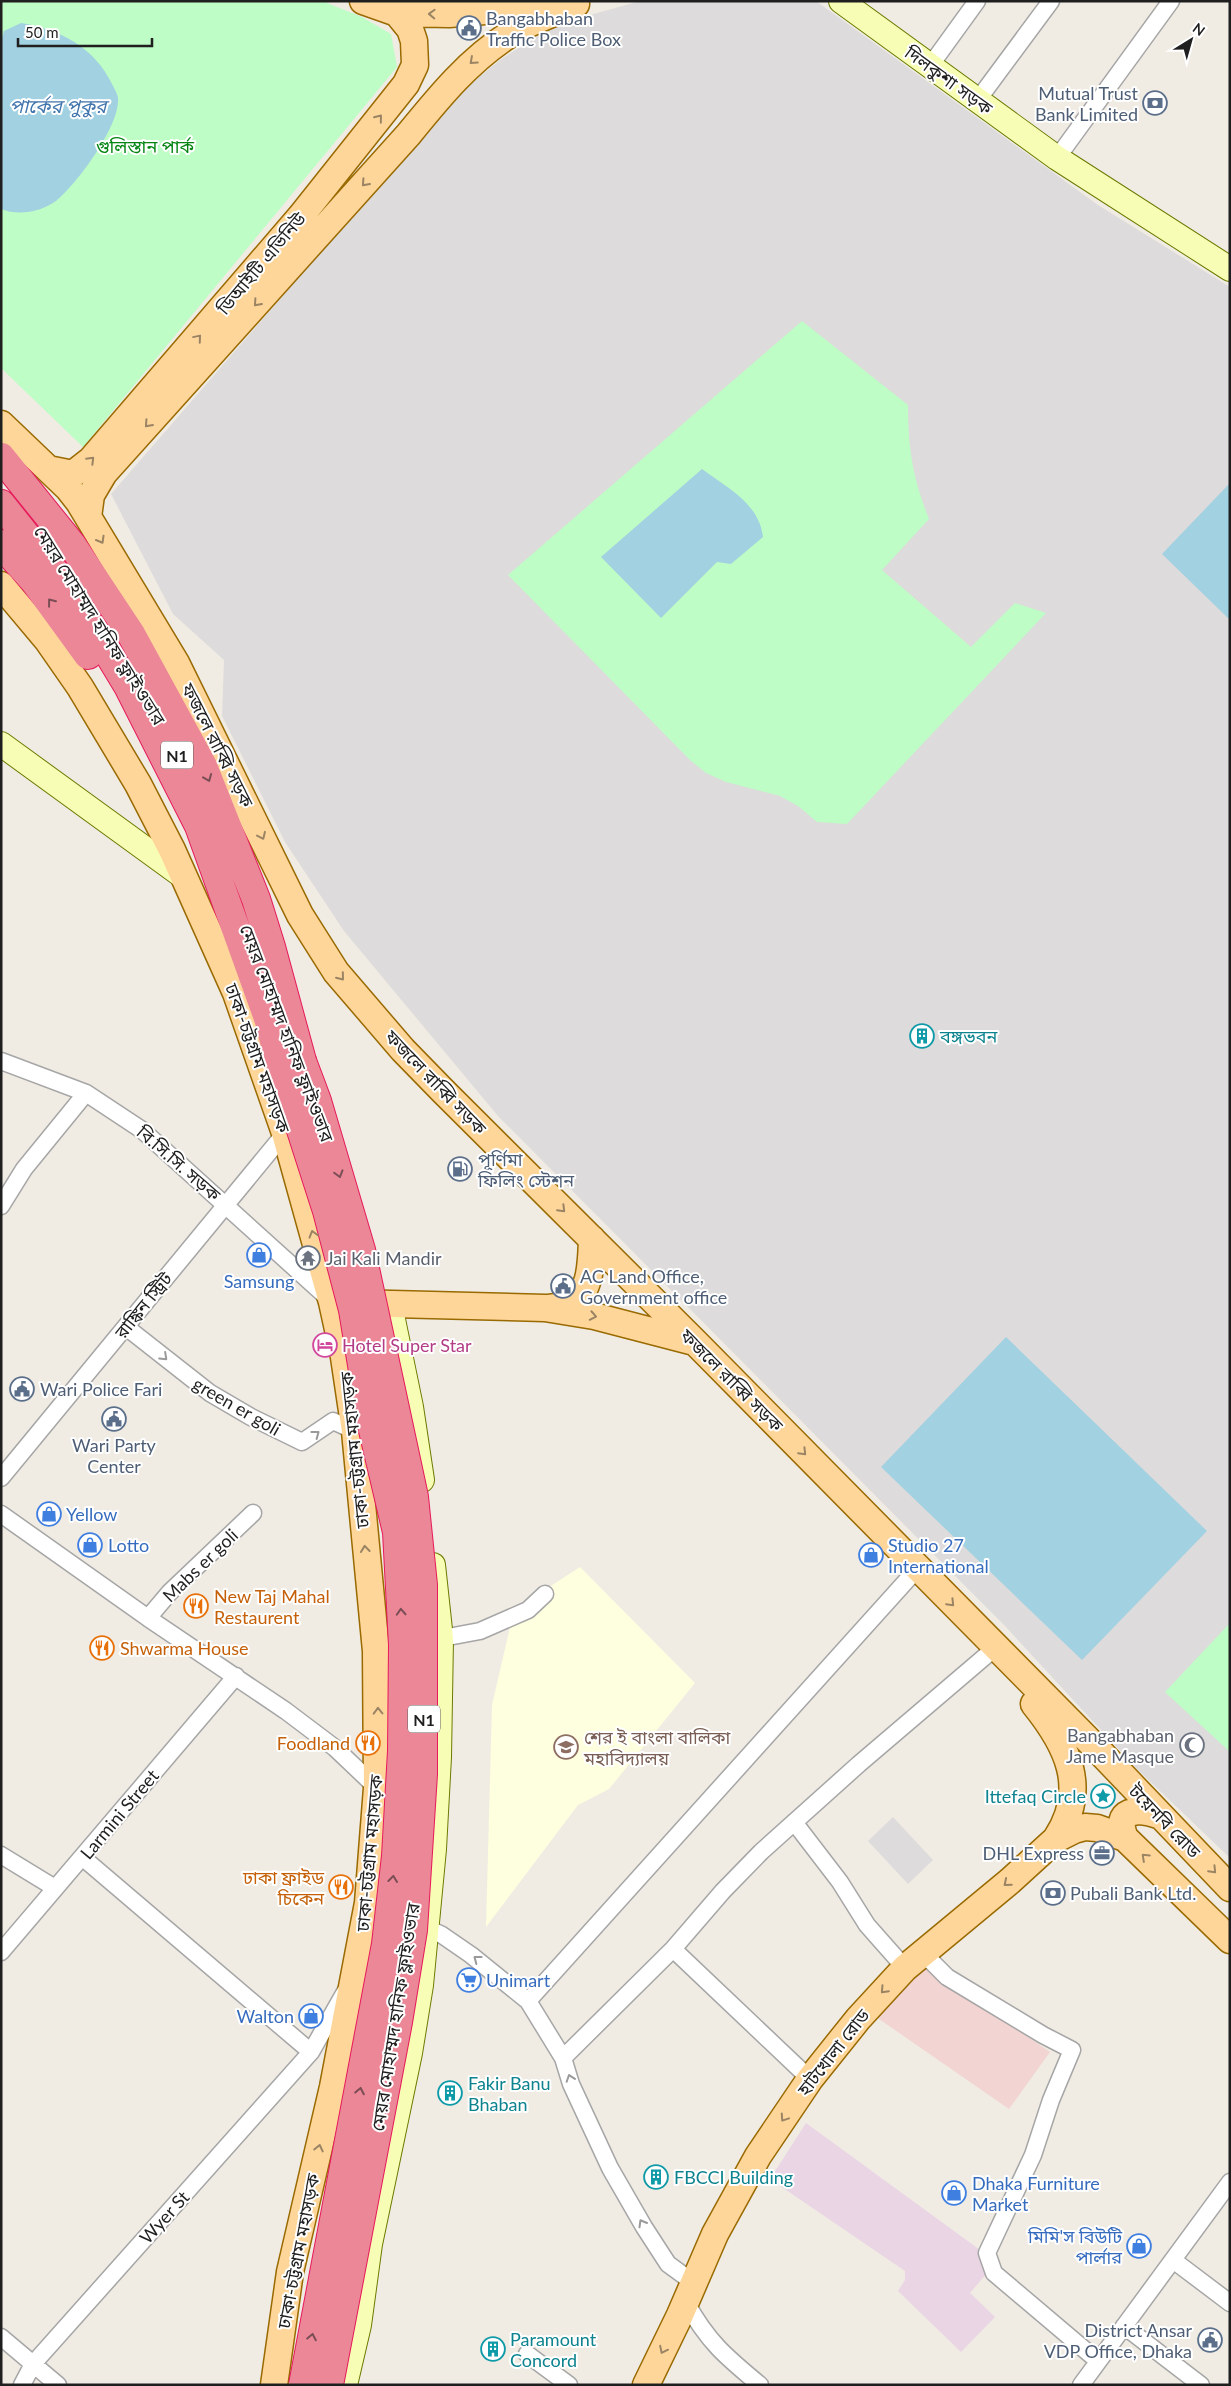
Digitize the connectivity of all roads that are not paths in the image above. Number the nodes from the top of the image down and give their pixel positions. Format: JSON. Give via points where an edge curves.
{"nodes":[{"id":1,"x":363,"y":1,"type":"edge"},
{"id":2,"x":842,"y":1,"type":"edge"},
{"id":3,"x":977,"y":1,"type":"edge"},
{"id":4,"x":1051,"y":1,"type":"edge"},
{"id":5,"x":1170,"y":1,"type":"edge"},
{"id":6,"x":581,"y":2,"type":"edge"},
{"id":7,"x":398,"y":13,"type":"junction"},
{"id":8,"x":930,"y":66,"type":"junction"},
{"id":9,"x":977,"y":101,"type":"junction"},
{"id":10,"x":1057,"y":158,"type":"junction"},
{"id":11,"x":1230,"y":269,"type":"edge"},
{"id":12,"x":1,"y":424,"type":"edge"},
{"id":13,"x":1,"y":457,"type":"edge"},
{"id":14,"x":48,"y":468,"type":"junction"},
{"id":15,"x":1,"y":477,"type":"edge"},
{"id":16,"x":1,"y":504,"type":"edge"},
{"id":17,"x":88,"y":516,"type":"junction"},
{"id":18,"x":1,"y":544,"type":"edge"},
{"id":19,"x":1,"y":585,"type":"edge"},
{"id":20,"x":1,"y":744,"type":"edge"},
{"id":21,"x":184,"y":877,"type":"junction"},
{"id":22,"x":1,"y":1061,"type":"edge"},
{"id":23,"x":291,"y":1063,"type":"junction"},
{"id":24,"x":86,"y":1093,"type":"junction"},
{"id":25,"x":285,"y":1133,"type":"junction"},
{"id":26,"x":226,"y":1204,"type":"junction"},
{"id":27,"x":1,"y":1206,"type":"edge"},
{"id":28,"x":592,"y":1239,"type":"junction"},
{"id":29,"x":332,"y":1302,"type":"junction"},
{"id":30,"x":390,"y":1305,"type":"junction"},
{"id":31,"x":545,"y":1308,"type":"junction"},
{"id":32,"x":126,"y":1327,"type":"junction"},
{"id":33,"x":695,"y":1342,"type":"junction"},
{"id":34,"x":355,"y":1431,"type":"junction"},
{"id":35,"x":1,"y":1478,"type":"edge"},
{"id":36,"x":253,"y":1513,"type":"dead end"},
{"id":37,"x":1,"y":1514,"type":"edge"},
{"id":38,"x":917,"y":1569,"type":"junction"},
{"id":39,"x":546,"y":1594,"type":"dead end"},
{"id":40,"x":148,"y":1618,"type":"junction"},
{"id":41,"x":441,"y":1639,"type":"junction"},
{"id":42,"x":995,"y":1648,"type":"junction"},
{"id":43,"x":376,"y":1651,"type":"junction"},
{"id":44,"x":236,"y":1676,"type":"junction"},
{"id":45,"x":377,"y":1788,"type":"junction"},
{"id":46,"x":1158,"y":1815,"type":"junction"},
{"id":47,"x":794,"y":1822,"type":"junction"},
{"id":48,"x":1125,"y":1838,"type":"junction"},
{"id":49,"x":1056,"y":1839,"type":"junction"},
{"id":50,"x":1,"y":1854,"type":"edge"},
{"id":51,"x":82,"y":1857,"type":"junction"},
{"id":52,"x":55,"y":1888,"type":"junction"},
{"id":53,"x":1230,"y":1888,"type":"edge"},
{"id":54,"x":368,"y":1904,"type":"junction"},
{"id":55,"x":426,"y":1927,"type":"junction"},
{"id":56,"x":1230,"y":1940,"type":"edge"},
{"id":57,"x":673,"y":1950,"type":"junction"},
{"id":58,"x":1,"y":1952,"type":"edge"},
{"id":59,"x":914,"y":1960,"type":"junction"},
{"id":60,"x":354,"y":1975,"type":"junction"},
{"id":61,"x":528,"y":2001,"type":"junction"},
{"id":62,"x":311,"y":2052,"type":"junction"},
{"id":63,"x":563,"y":2058,"type":"junction"},
{"id":64,"x":810,"y":2079,"type":"junction"},
{"id":65,"x":1230,"y":2182,"type":"edge"},
{"id":66,"x":1173,"y":2260,"type":"junction"},
{"id":67,"x":690,"y":2293,"type":"junction"},
{"id":68,"x":1230,"y":2303,"type":"edge"},
{"id":69,"x":1124,"y":2326,"type":"junction"},
{"id":70,"x":1,"y":2337,"type":"edge"},
{"id":71,"x":527,"y":2354,"type":"dead end"},
{"id":72,"x":1098,"y":2361,"type":"junction"},
{"id":73,"x":33,"y":2364,"type":"junction"},
{"id":74,"x":22,"y":2385,"type":"edge"},
{"id":75,"x":58,"y":2385,"type":"edge"},
{"id":76,"x":274,"y":2385,"type":"edge"},
{"id":77,"x":303,"y":2385,"type":"edge"},
{"id":78,"x":329,"y":2385,"type":"edge"},
{"id":79,"x":345,"y":2385,"type":"edge"},
{"id":80,"x":570,"y":2385,"type":"edge"},
{"id":81,"x":646,"y":2385,"type":"edge"},
{"id":82,"x":760,"y":2385,"type":"edge"},
{"id":83,"x":1081,"y":2385,"type":"edge"},
{"id":84,"x":1201,"y":2385,"type":"edge"}],
"edges":[{"from":1,"to":7,"type":"main road"},
{"from":2,"to":8,"type":"street","name":"দিলকুশা সড়ক"},
{"from":3,"to":8,"type":"street"},
{"from":4,"to":9,"type":"street"},
{"from":5,"to":10,"type":"street"},
{"from":6,"to":7,"type":"main road","one_way":true,"via":[[450,14]]},
{"from":6,"to":17,"type":"main road","one_way":true,"via":[[512,33],[476,58],[450,84],[408,136],[104,473],[91,495]]},
{"from":14,"to":7,"type":"main road","name":"ডিআইটি এভিনিউ","one_way":true,"via":[[73,474],[91,460],[294,224],[406,84],[415,65],[414,41]]},
{"from":8,"to":9,"type":"street","name":"দিলকুশা সড়ক"},
{"from":9,"to":10,"type":"street","name":"দিলকুশা সড়ক"},
{"from":10,"to":11,"type":"street","name":"দিলকুশা সড়ক"},
{"from":12,"to":14,"type":"main road","name":"ফজলে রাব্বি সড়ক"},
{"from":13,"to":23,"type":"highway","one_way":true,"via":[[72,545],[130,634],[203,766],[256,899],[271,947]]},
{"from":14,"to":17,"type":"main road","name":"ফজলে রাব্বি সড়ক","via":[[68,488]]},
{"from":15,"to":23,"type":"highway","name":"মেয়র মোহাম্মদ হানিফ ফ্লাইওভার","number":"N1","via":[[53,546],[114,640],[164,729],[218,846]]},
{"from":16,"to":23,"type":"highway","name":"মেয়র মোহাম্মদ হানিফ ফ্লাইওভার","number":"N1","via":[[52,568],[128,686],[199,826],[269,1021]]},
{"from":17,"to":28,"type":"main road","name":"ফজলে রাব্বি সড়ক","one_way":true,"via":[[176,663],[300,915],[336,972],[403,1050]]},
{"from":23,"to":18,"type":"highway","one_way":true,"via":[[256,1022],[186,837],[116,696],[35,582]]},
{"from":19,"to":21,"type":"main road","name":"ঢাকা-চট্টগ্রাম মহাসড়ক","via":[[48,642],[84,694],[138,784]]},
{"from":20,"to":21,"type":"street"},
{"from":21,"to":25,"type":"main road","name":"ঢাকা-চট্টগ্রাম মহাসড়ক","via":[[236,993]]},
{"from":22,"to":24,"type":"street","name":"বি.সি.সি. সড়ক"},
{"from":77,"to":23,"type":"highway","name":"মেয়র মোহাম্মদ হানিফ ফ্লাইওভার","number":"N1","one_way":true,"bridge":true,"via":[[386,1944],[396,1856],[402,1751],[403,1646],[397,1532],[372,1426],[353,1310]]},
{"from":23,"to":78,"type":"highway","name":"মেয়র মোহাম্মদ হানিফ ফ্লাইওভার","number":"N1","one_way":true,"bridge":true,"via":[[317,1100],[361,1250],[414,1497],[423,1595],[423,1774],[413,1930]]},
{"from":24,"to":26,"type":"street","name":"বি.সি.সি. সড়ক","via":[[142,1130]]},
{"from":24,"to":27,"type":"street","via":[[24,1169]]},
{"from":25,"to":26,"type":"street","name":"রাঙ্কিন স্ট্রিট"},
{"from":29,"to":25,"type":"main road","name":"ঢাকা-চট্টগ্রাম মহাসড়ক","one_way":true},
{"from":26,"to":29,"type":"street","name":"বি.সি.সি. সড়ক"},
{"from":26,"to":32,"type":"street","name":"রাঙ্কিন স্ট্রিট"},
{"from":28,"to":31,"type":"main road","via":[[591,1263],[584,1290],[567,1305]]},
{"from":28,"to":33,"type":"main road","name":"ফজলে রাব্বি সড়ক"},
{"from":29,"to":30,"type":"main road"},
{"from":29,"to":34,"type":"main road","name":"ঢাকা-চট্টগ্রাম মহাসড়ক"},
{"from":30,"to":31,"type":"main road"},
{"from":30,"to":41,"type":"street","via":[[427,1507]]},
{"from":31,"to":33,"type":"main road","one_way":true,"via":[[594,1316]]},
{"from":32,"to":34,"type":"street","name":"green er goli","one_way":true,"via":[[210,1393],[302,1442],[333,1421]]},
{"from":32,"to":35,"type":"street","name":"রাঙ্কিন স্ট্রিট"},
{"from":33,"to":38,"type":"main road","name":"ফজলে রাব্বি সড়ক","one_way":true},
{"from":43,"to":34,"type":"main road","name":"ঢাকা-চট্টগ্রাম মহাসড়ক","one_way":true},
{"from":36,"to":40,"type":"street","name":"Mabs er goli","via":[[170,1592]]},
{"from":37,"to":40,"type":"street"},
{"from":38,"to":42,"type":"main road","name":"ফজলে রাব্বি সড়ক","one_way":true},
{"from":38,"to":61,"type":"street"},
{"from":39,"to":41,"type":"street","via":[[520,1614],[480,1631]]},
{"from":40,"to":44,"type":"street"},
{"from":41,"to":43,"type":"street"},
{"from":41,"to":55,"type":"street","via":[[435,1831]]},
{"from":42,"to":46,"type":"main road","name":"টয়েনবি রোড","via":[[1101,1753]]},
{"from":42,"to":47,"type":"street"},
{"from":42,"to":49,"type":"main road","via":[[1046,1718],[1070,1763],[1073,1785],[1070,1810]]},
{"from":45,"to":43,"type":"main road","name":"ঢাকা-চট্টগ্রাম মহাসড়ক","one_way":true},
{"from":44,"to":45,"type":"street","via":[[335,1748]]},
{"from":44,"to":51,"type":"street","name":"Larmini Street"},
{"from":45,"to":54,"type":"main road","name":"ঢাকা-চট্টগ্রাম মহাসড়ক"},
{"from":46,"to":48,"type":"main road","via":[[1143,1810],[1130,1813],[1123,1820]]},
{"from":46,"to":53,"type":"main road","name":"টয়েনবি রোড","one_way":true},
{"from":47,"to":57,"type":"street","via":[[723,1891]]},
{"from":47,"to":59,"type":"street","via":[[840,1882],[867,1925]]},
{"from":48,"to":49,"type":"main road","name":"হাটখোলা রোড","via":[[1085,1827]]},
{"from":56,"to":48,"type":"main road","one_way":true},
{"from":49,"to":59,"type":"main road","name":"হাটখোলা রোড","one_way":true},
{"from":50,"to":52,"type":"street"},
{"from":51,"to":52,"type":"street","name":"Larmini Street"},
{"from":51,"to":62,"type":"street"},
{"from":52,"to":58,"type":"street","name":"Larmini Street"},
{"from":54,"to":55,"type":"street"},
{"from":54,"to":60,"type":"main road","name":"ঢাকা-চট্টগ্রাম মহাসড়ক"},
{"from":61,"to":55,"type":"street","one_way":true,"via":[[471,1955]]},
{"from":55,"to":79,"type":"street","via":[[410,2053],[370,2244],[359,2325]]},
{"from":57,"to":63,"type":"street"},
{"from":57,"to":64,"type":"street"},
{"from":59,"to":64,"type":"main road","name":"হাটখোলা রোড","one_way":true,"via":[[858,2019]]},
{"from":59,"to":72,"type":"street","via":[[1072,2050],[1033,2155],[987,2253],[994,2273]]},
{"from":60,"to":62,"type":"street","name":"Wyer St"},
{"from":76,"to":60,"type":"main road","name":"ঢাকা-চট্টগ্রাম মহাসড়ক","one_way":true,"via":[[290,2272],[333,2087]]},
{"from":61,"to":63,"type":"street"},
{"from":62,"to":73,"type":"street","name":"Wyer St"},
{"from":67,"to":63,"type":"street","one_way":true,"via":[[621,2188]]},
{"from":64,"to":67,"type":"main road","name":"হাটখোলা রোড","one_way":true,"via":[[758,2156],[715,2234]]},
{"from":65,"to":66,"type":"street"},
{"from":66,"to":68,"type":"street"},
{"from":66,"to":69,"type":"street"},
{"from":67,"to":81,"type":"main road","name":"হাটখোলা রোড","one_way":true},
{"from":67,"to":82,"type":"street","via":[[701,2330],[720,2353]]},
{"from":69,"to":72,"type":"street"},
{"from":69,"to":84,"type":"street"},
{"from":70,"to":73,"type":"street"},
{"from":71,"to":80,"type":"street"},
{"from":72,"to":83,"type":"street"},
{"from":73,"to":74,"type":"street","name":"Wyer St"},
{"from":73,"to":75,"type":"street"}]}
